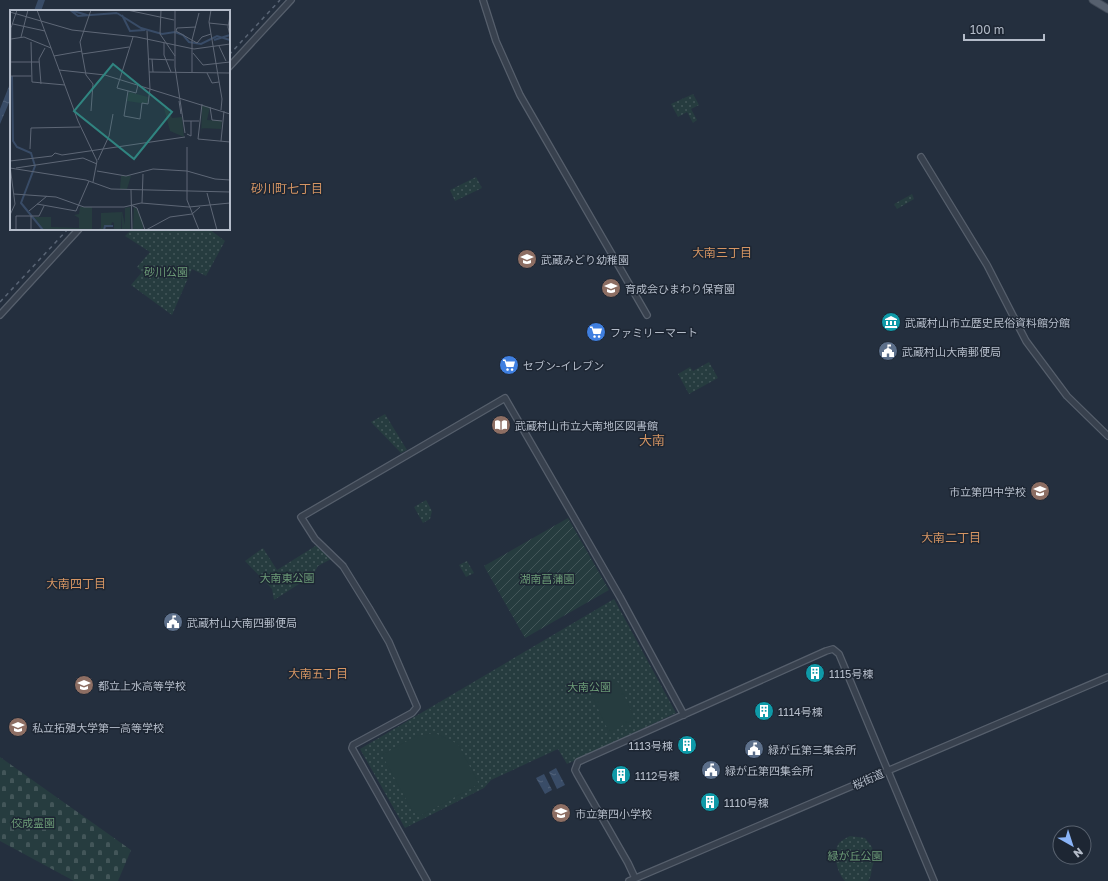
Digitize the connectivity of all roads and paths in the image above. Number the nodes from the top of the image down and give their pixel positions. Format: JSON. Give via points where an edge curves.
{"nodes":[{"id":1,"x":291,"y":0,"type":"edge"},
{"id":2,"x":483,"y":0,"type":"edge"},
{"id":3,"x":1093,"y":0,"type":"edge"},
{"id":4,"x":1108,"y":9,"type":"edge"},
{"id":5,"x":230,"y":66,"type":"edge"},
{"id":6,"x":922,"y":157,"type":"dead end"},
{"id":7,"x":78,"y":230,"type":"edge"},
{"id":8,"x":0,"y":315,"type":"edge"},
{"id":9,"x":647,"y":315,"type":"dead end"},
{"id":10,"x":1108,"y":436,"type":"edge"},
{"id":11,"x":1108,"y":677,"type":"edge"},
{"id":12,"x":684,"y":714,"type":"junction"},
{"id":13,"x":887,"y":771,"type":"junction"},
{"id":14,"x":635,"y":878,"type":"junction"},
{"id":15,"x":427,"y":881,"type":"edge"},
{"id":16,"x":629,"y":881,"type":"edge"},
{"id":17,"x":934,"y":881,"type":"edge"}],
"edges":[{"from":1,"to":5,"type":"street"},
{"from":2,"to":9,"type":"street","via":[[496,41],[520,95]]},
{"from":3,"to":4,"type":"main road"},
{"from":6,"to":10,"type":"street","via":[[986,265],[1026,341],[1067,396]]},
{"from":7,"to":8,"type":"street"},
{"from":11,"to":13,"type":"street","name":"桜街道"},
{"from":12,"to":13,"type":"street","via":[[833,649],[839,654]]},
{"from":12,"to":14,"type":"street","via":[[578,762],[576,766],[577,774]]},
{"from":12,"to":15,"type":"street","via":[[505,398],[301,517],[315,538],[343,566],[369,608],[389,642],[417,707],[412,713],[353,745],[352,748]]},
{"from":13,"to":14,"type":"street","name":"桜街道"},
{"from":13,"to":17,"type":"street"},
{"from":14,"to":16,"type":"street","name":"桜街道"}]}
